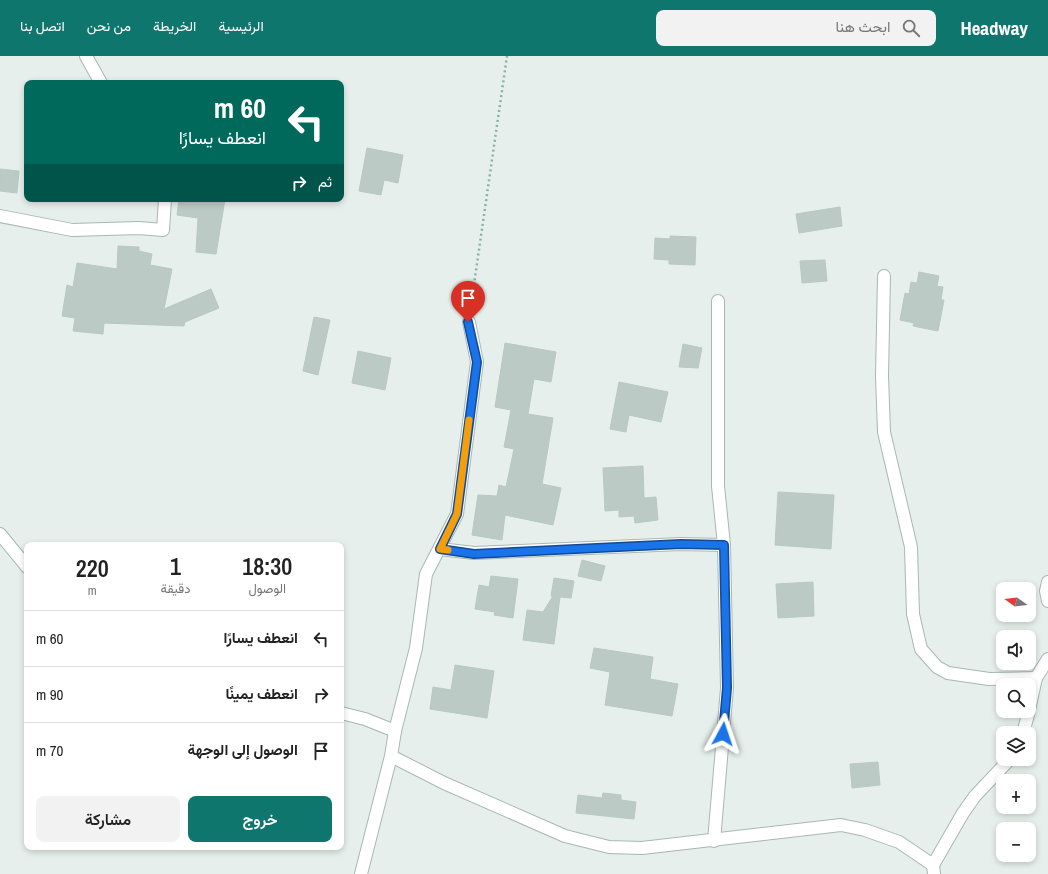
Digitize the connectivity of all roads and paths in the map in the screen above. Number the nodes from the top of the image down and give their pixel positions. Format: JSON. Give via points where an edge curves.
{"nodes":[{"id":1,"x":86,"y":56,"type":"edge"},
{"id":2,"x":507,"y":56,"type":"edge"},
{"id":3,"x":99,"y":80,"type":"edge"},
{"id":4,"x":165,"y":202,"type":"edge"},
{"id":5,"x":0,"y":216,"type":"edge"},
{"id":6,"x":884,"y":276,"type":"dead end"},
{"id":7,"x":718,"y":301,"type":"dead end"},
{"id":8,"x":468,"y":322,"type":"joint"},
{"id":9,"x":0,"y":534,"type":"edge"},
{"id":10,"x":724,"y":545,"type":"junction"},
{"id":11,"x":440,"y":549,"type":"junction"},
{"id":12,"x":24,"y":563,"type":"edge"},
{"id":13,"x":1048,"y":582,"type":"edge"},
{"id":14,"x":1048,"y":602,"type":"edge"},
{"id":15,"x":1048,"y":659,"type":"edge"},
{"id":16,"x":996,"y":678,"type":"edge"},
{"id":17,"x":1036,"y":678,"type":"edge"},
{"id":18,"x":344,"y":714,"type":"edge"},
{"id":19,"x":395,"y":731,"type":"junction"},
{"id":20,"x":391,"y":756,"type":"junction"},
{"id":21,"x":1003,"y":766,"type":"edge"},
{"id":22,"x":714,"y":841,"type":"junction"},
{"id":23,"x":934,"y":870,"type":"edge"},
{"id":24,"x":361,"y":874,"type":"edge"}],
"edges":[{"from":1,"to":3,"type":"street"},
{"from":2,"to":8,"type":"path"},
{"from":4,"to":5,"type":"street","via":[[163,230],[72,230]]},
{"from":6,"to":16,"type":"street","via":[[884,432],[911,547],[913,614],[921,649],[937,667],[948,673]]},
{"from":7,"to":10,"type":"street","via":[[718,486]]},
{"from":8,"to":11,"type":"street","via":[[477,362],[457,514]]},
{"from":9,"to":12,"type":"street"},
{"from":10,"to":11,"type":"street","via":[[681,544],[474,554]]},
{"from":10,"to":22,"type":"street","via":[[727,688]]},
{"from":11,"to":19,"type":"street","via":[[426,574],[416,648]]},
{"from":13,"to":14,"type":"street"},
{"from":15,"to":17,"type":"street"},
{"from":18,"to":19,"type":"street"},
{"from":19,"to":20,"type":"street"},
{"from":20,"to":22,"type":"street","via":[[444,783],[564,836],[609,847],[642,848]]},
{"from":20,"to":24,"type":"street"},
{"from":21,"to":23,"type":"street","via":[[963,813]]},
{"from":22,"to":23,"type":"street","via":[[841,825],[899,842]]}]}
